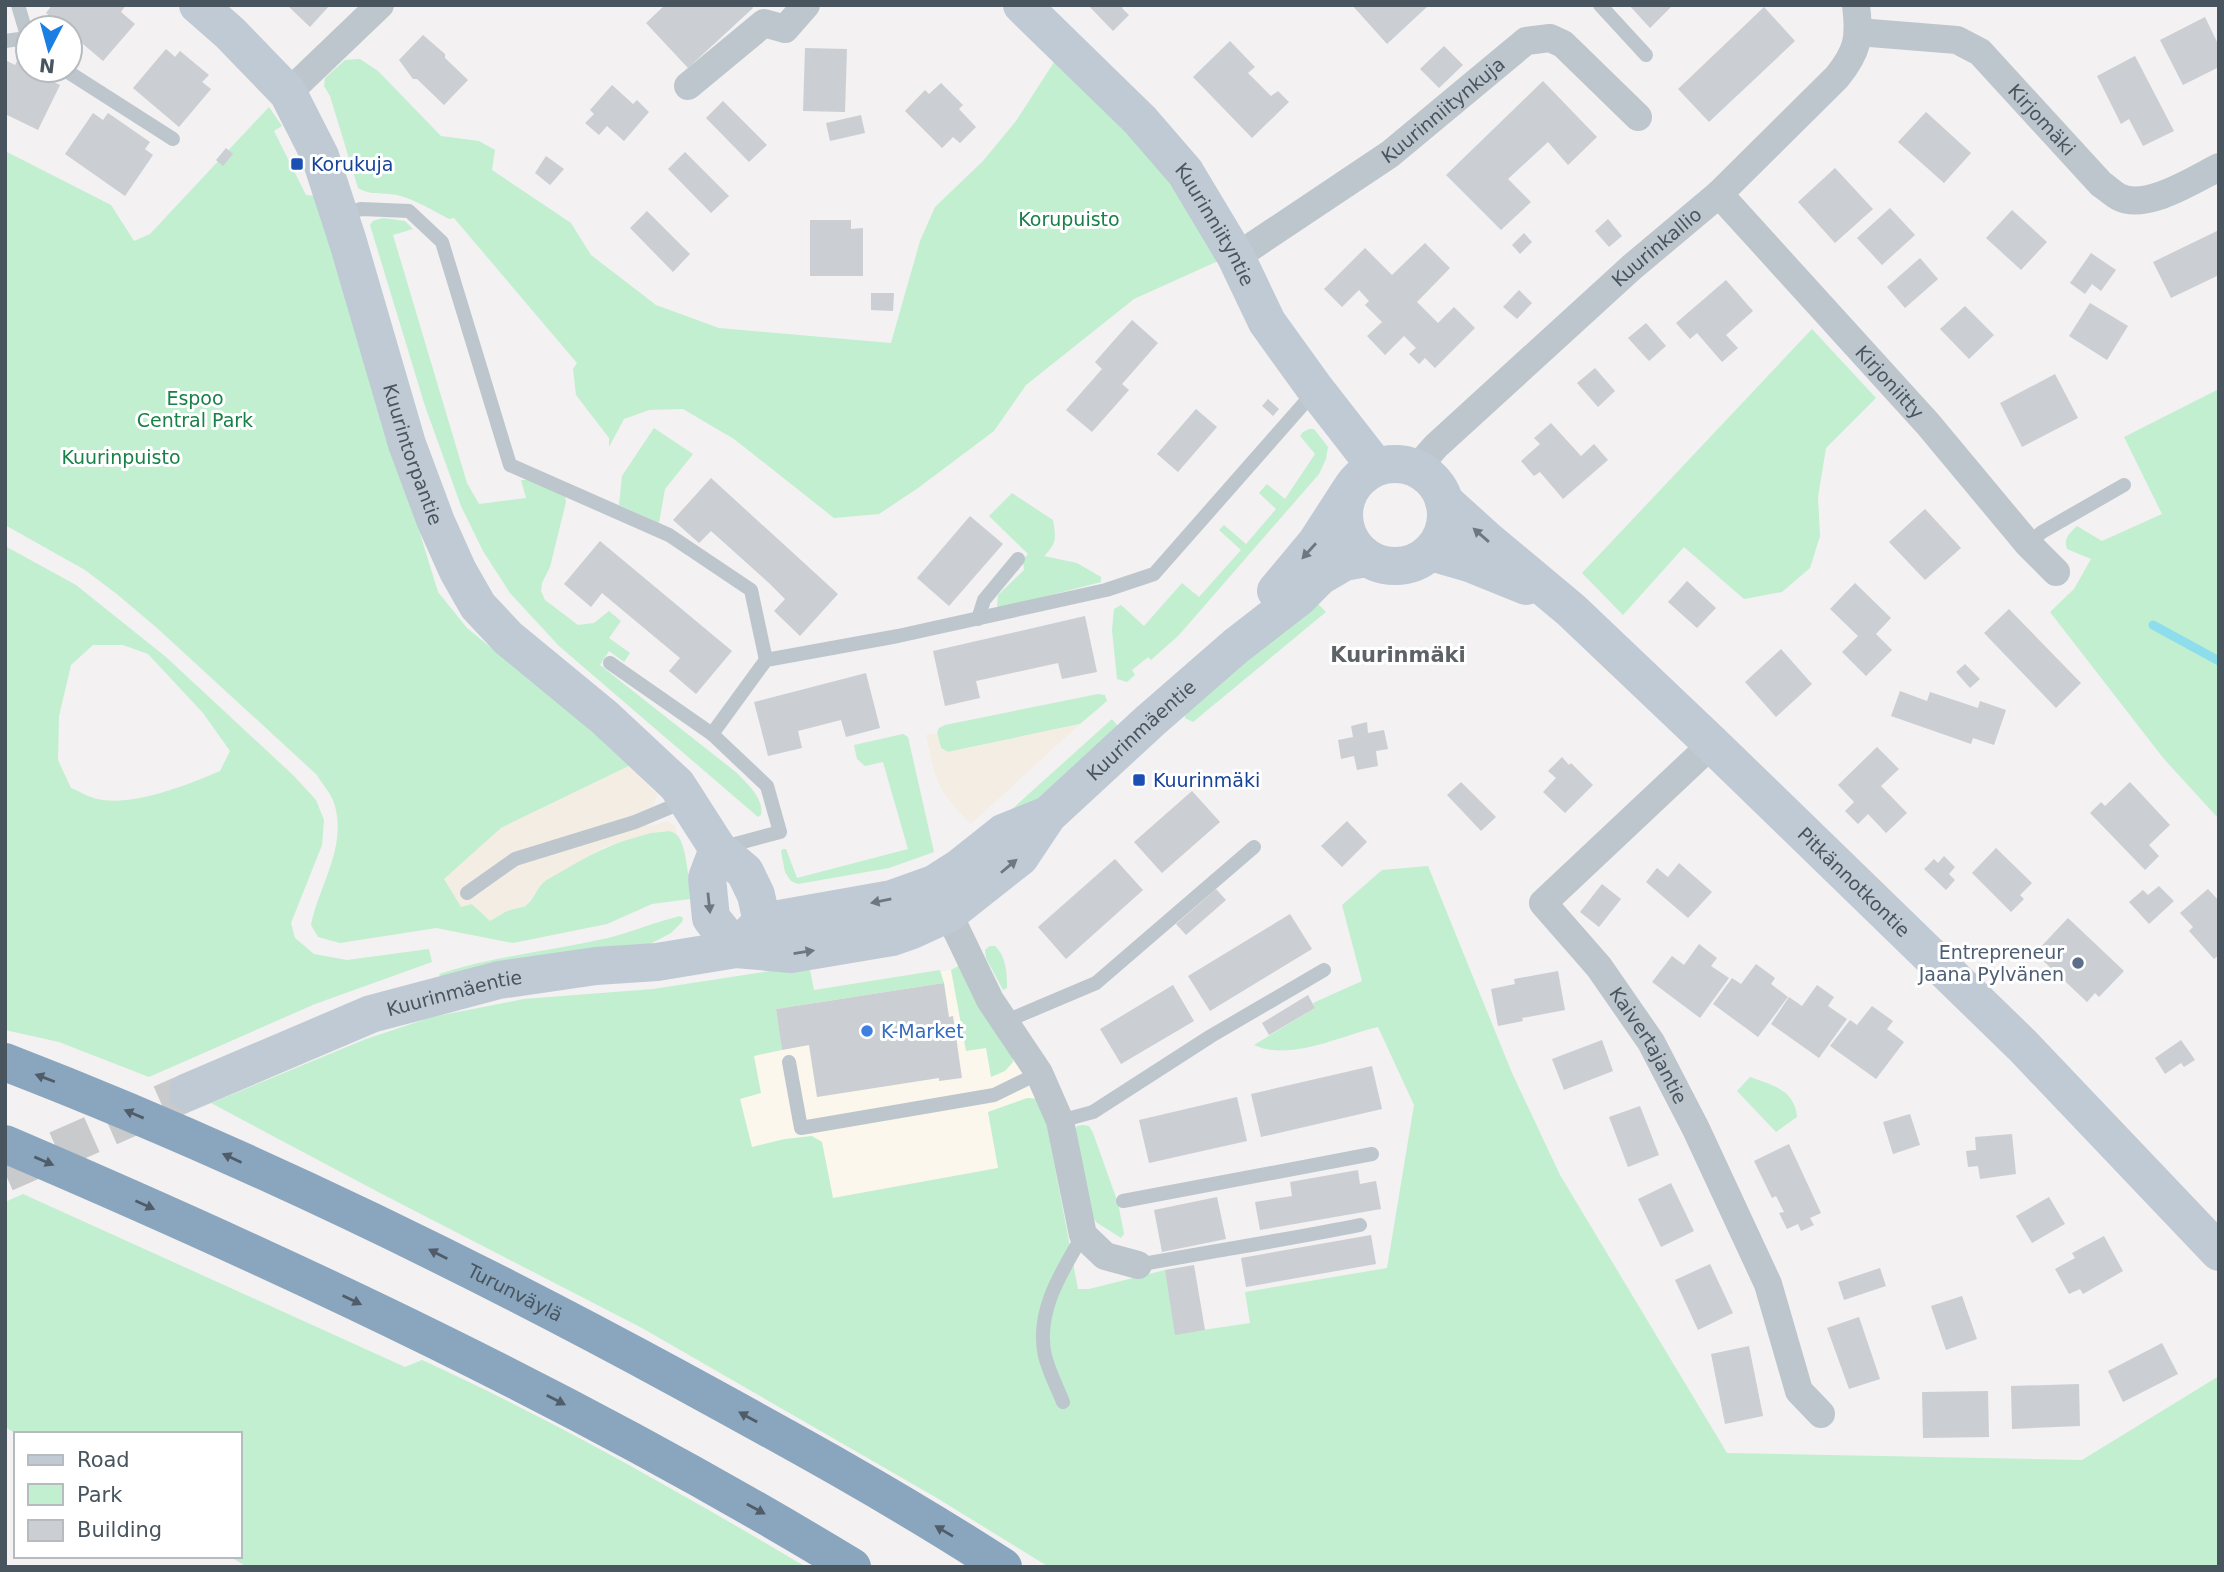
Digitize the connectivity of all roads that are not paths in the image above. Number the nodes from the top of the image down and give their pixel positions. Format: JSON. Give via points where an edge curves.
{"nodes":[{"id":1,"x":198,"y":5,"type":"edge"},
{"id":2,"x":380,"y":5,"type":"edge"},
{"id":3,"x":806,"y":5,"type":"edge"},
{"id":4,"x":1023,"y":5,"type":"edge"},
{"id":5,"x":1600,"y":5,"type":"edge"},
{"id":6,"x":1857,"y":18,"type":"edge"},
{"id":7,"x":1646,"y":55,"type":"dead end"},
{"id":8,"x":84,"y":82,"type":"edge"},
{"id":9,"x":688,"y":86,"type":"dead end"},
{"id":10,"x":288,"y":93,"type":"junction"},
{"id":11,"x":1638,"y":117,"type":"dead end"},
{"id":12,"x":173,"y":139,"type":"dead end"},
{"id":13,"x":2219,"y":167,"type":"edge"},
{"id":14,"x":1719,"y":194,"type":"junction"},
{"id":15,"x":339,"y":215,"type":"junction"},
{"id":16,"x":1236,"y":257,"type":"junction"},
{"id":17,"x":1315,"y":390,"type":"junction"},
{"id":18,"x":1376,"y":467,"type":"junction"},
{"id":19,"x":1420,"y":471,"type":"junction"},
{"id":20,"x":2124,"y":485,"type":"dead end"},
{"id":21,"x":1348,"y":495,"type":"junction"},
{"id":22,"x":1444,"y":501,"type":"junction"},
{"id":23,"x":2028,"y":544,"type":"junction"},
{"id":24,"x":1431,"y":552,"type":"junction"},
{"id":25,"x":1366,"y":558,"type":"junction"},
{"id":26,"x":1018,"y":559,"type":"dead end"},
{"id":27,"x":2056,"y":572,"type":"dead end"},
{"id":28,"x":1572,"y":610,"type":"junction"},
{"id":29,"x":978,"y":618,"type":"junction"},
{"id":30,"x":1236,"y":646,"type":"junction"},
{"id":31,"x":766,"y":660,"type":"junction"},
{"id":32,"x":610,"y":663,"type":"dead end"},
{"id":33,"x":712,"y":734,"type":"junction"},
{"id":34,"x":1712,"y":744,"type":"junction"},
{"id":35,"x":687,"y":801,"type":"junction"},
{"id":36,"x":1254,"y":847,"type":"dead end"},
{"id":37,"x":718,"y":849,"type":"junction"},
{"id":38,"x":467,"y":893,"type":"dead end"},
{"id":39,"x":941,"y":899,"type":"junction"},
{"id":40,"x":762,"y":922,"type":"junction"},
{"id":41,"x":736,"y":949,"type":"junction"},
{"id":42,"x":1324,"y":970,"type":"dead end"},
{"id":43,"x":1004,"y":1021,"type":"junction"},
{"id":44,"x":5,"y":1062,"type":"edge"},
{"id":45,"x":789,"y":1062,"type":"dead end"},
{"id":46,"x":1039,"y":1073,"type":"junction"},
{"id":47,"x":188,"y":1093,"type":"tunnel mouth"},
{"id":48,"x":1060,"y":1121,"type":"junction"},
{"id":49,"x":5,"y":1144,"type":"edge"},
{"id":50,"x":1373,"y":1154,"type":"dead end"},
{"id":51,"x":1122,"y":1201,"type":"dead end"},
{"id":52,"x":1360,"y":1225,"type":"dead end"},
{"id":53,"x":1083,"y":1235,"type":"junction"},
{"id":54,"x":2219,"y":1252,"type":"edge"},
{"id":55,"x":1138,"y":1265,"type":"joint"},
{"id":56,"x":1063,"y":1402,"type":"dead end"},
{"id":57,"x":1821,"y":1414,"type":"dead end"},
{"id":58,"x":852,"y":1567,"type":"edge"},
{"id":59,"x":1003,"y":1567,"type":"edge"}],
"edges":[{"from":1,"to":10,"type":"street","name":"Kuurintorpantie"},
{"from":2,"to":10,"type":"street"},
{"from":3,"to":9,"type":"street","via":[[785,29],[764,23]]},
{"from":4,"to":16,"type":"street","name":"Kuurinniityntie","via":[[1140,120],[1185,172]]},
{"from":5,"to":7,"type":"lane"},
{"from":6,"to":13,"type":"street","name":"Kirjomäki","via":[[1957,40],[1980,52],[2101,184],[2121,199],[2159,197]]},
{"from":6,"to":14,"type":"street","name":"Kuurinkallio","via":[[1852,58]]},
{"from":8,"to":12,"type":"lane"},
{"from":10,"to":15,"type":"street","name":"Kuurintorpantie","via":[[320,156]]},
{"from":11,"to":16,"type":"street","name":"Kuurinniitynkuja","via":[[1563,44],[1550,38],[1526,41],[1390,155]]},
{"from":14,"to":19,"type":"street","name":"Kuurinkallio","via":[[1436,446]]},
{"from":14,"to":23,"type":"street","name":"Kirjoniitty","via":[[1919,414]]},
{"from":15,"to":31,"type":"lane","via":[[361,209],[409,211],[442,242],[510,465],[669,535],[751,590]]},
{"from":15,"to":35,"type":"street","name":"Kuurintorpantie","via":[[407,444],[436,522],[478,606],[508,638],[677,785]]},
{"from":16,"to":17,"type":"street","name":"Kuurinniityntie","via":[[1267,322]]},
{"from":17,"to":18,"type":"street","name":"Kuurinniityntie"},
{"from":17,"to":29,"type":"lane","via":[[1154,574],[1106,590]]},
{"from":18,"to":19,"type":"street","via":[[1396,464]]},
{"from":18,"to":21,"type":"street","via":[[1359,478]]},
{"from":19,"to":22,"type":"street","via":[[1435,483]]},
{"from":20,"to":23,"type":"lane"},
{"from":21,"to":25,"type":"street","via":[[1344,525],[1352,544]]},
{"from":21,"to":30,"type":"street","name":"Kuurinmäentie","one_way":true},
{"from":22,"to":24,"type":"street","via":[[1445,526]]},
{"from":28,"to":22,"type":"street","name":"Pitkännotkontie","one_way":true},
{"from":23,"to":27,"type":"street","name":"Kirjoniitty"},
{"from":24,"to":25,"type":"street","via":[[1414,563],[1394,567]]},
{"from":24,"to":28,"type":"street","name":"Pitkännotkontie","via":[[1536,590]]},
{"from":25,"to":30,"type":"street","name":"Kuurinmäentie","via":[[1344,562],[1320,576]]},
{"from":26,"to":29,"type":"lane","via":[[984,600]]},
{"from":28,"to":34,"type":"street","name":"Pitkännotkontie"},
{"from":29,"to":31,"type":"lane"},
{"from":30,"to":39,"type":"street","name":"Kuurinmäentie","via":[[1048,815],[1003,832],[958,868]]},
{"from":31,"to":33,"type":"lane"},
{"from":32,"to":33,"type":"lane"},
{"from":33,"to":37,"type":"lane","via":[[767,786],[780,832]]},
{"from":34,"to":54,"type":"street","name":"Pitkännotkontie","via":[[2022,1045]]},
{"from":34,"to":57,"type":"street","name":"Kaivertajantie","via":[[1543,902],[1599,967],[1651,1042],[1768,1284],[1799,1391]]},
{"from":35,"to":37,"type":"street","name":"Kuurintorpantie"},
{"from":35,"to":38,"type":"lane","via":[[515,859]]},
{"from":36,"to":43,"type":"lane","via":[[1096,983]]},
{"from":37,"to":40,"type":"street","name":"Kuurintorpantie","via":[[745,872]]},
{"from":37,"to":41,"type":"street","one_way":true,"via":[[707,878],[709,911]]},
{"from":39,"to":40,"type":"street","name":"Kuurinmäentie","one_way":true,"via":[[892,899]]},
{"from":41,"to":39,"type":"street","name":"Kuurinmäentie","one_way":true,"via":[[791,954],[892,937]]},
{"from":39,"to":43,"type":"street"},
{"from":40,"to":41,"type":"street"},
{"from":41,"to":47,"type":"street","name":"Kuurinmäentie","via":[[499,980],[427,998],[371,1014]]},
{"from":42,"to":48,"type":"lane","via":[[1093,1111]]},
{"from":43,"to":46,"type":"street"},
{"from":59,"to":44,"type":"highway","name":"Turunväylä","one_way":true,"via":[[804,1447],[401,1235],[184,1135]]},
{"from":45,"to":46,"type":"lane","via":[[801,1128],[994,1095]]},
{"from":46,"to":48,"type":"street"},
{"from":48,"to":53,"type":"street"},
{"from":49,"to":58,"type":"highway","one_way":true,"via":[[327,1288],[557,1401],[762,1512]]},
{"from":50,"to":51,"type":"lane"},
{"from":52,"to":55,"type":"lane"},
{"from":53,"to":55,"type":"street","via":[[1105,1256]]},
{"from":53,"to":56,"type":"lane","via":[[1057,1278],[1044,1320],[1045,1356]]}]}
